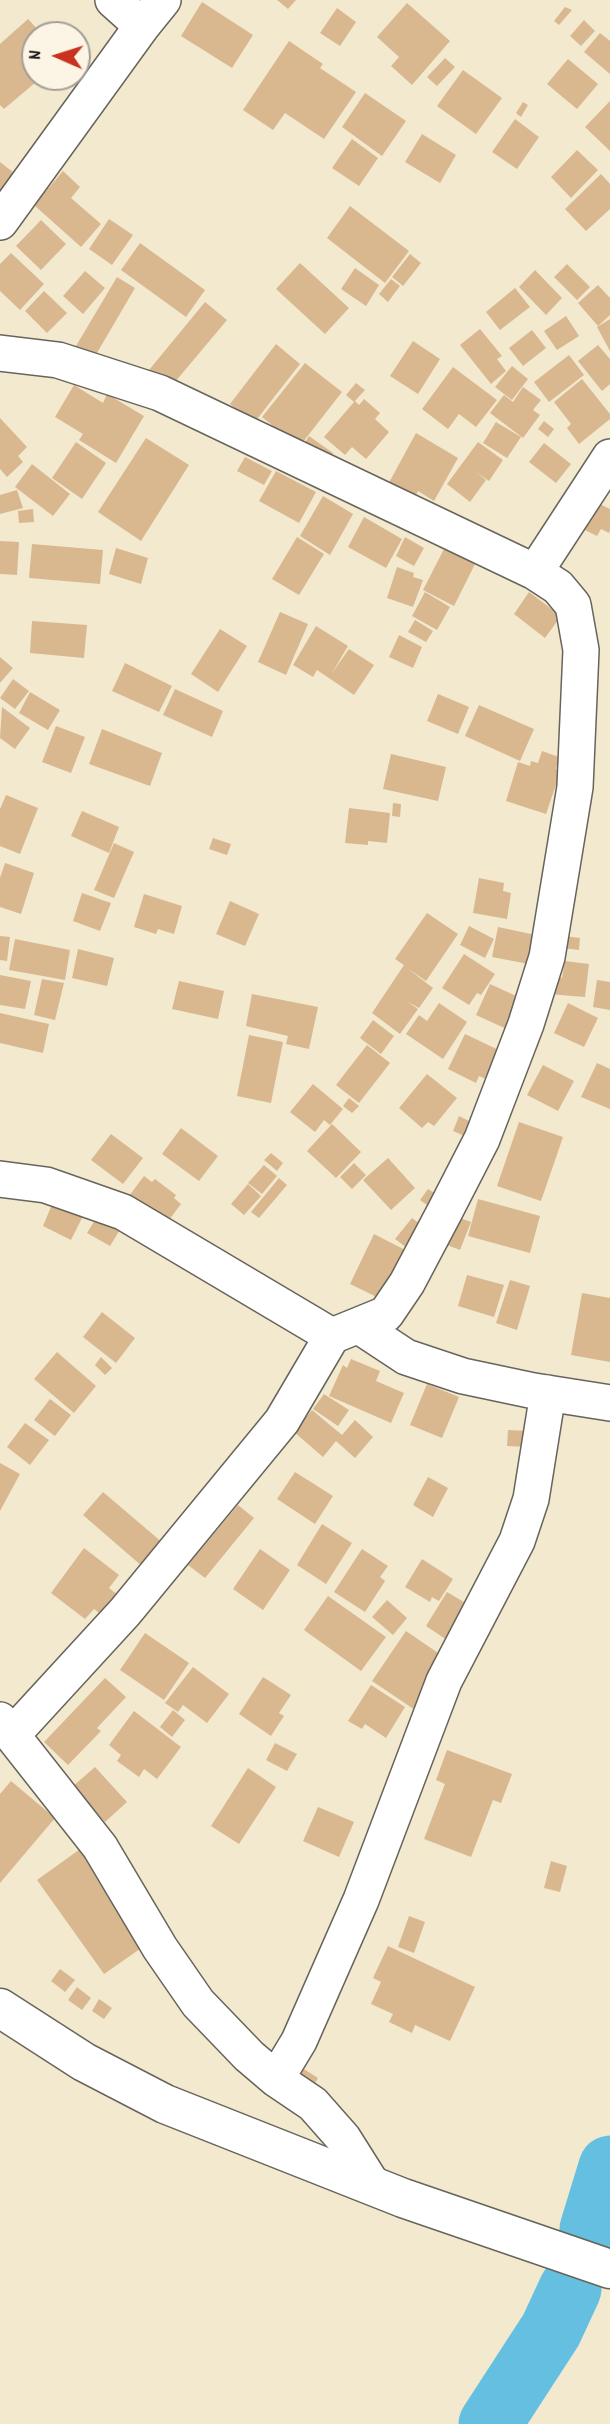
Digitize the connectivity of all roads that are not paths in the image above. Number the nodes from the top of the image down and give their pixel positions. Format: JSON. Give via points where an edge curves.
{"nodes":[{"id":1,"x":113,"y":0,"type":"edge"},
{"id":2,"x":153,"y":13,"type":"edge"},
{"id":3,"x":0,"y":222,"type":"edge"},
{"id":4,"x":0,"y":353,"type":"edge"},
{"id":5,"x":610,"y":457,"type":"edge"},
{"id":6,"x":535,"y":572,"type":"junction"},
{"id":7,"x":0,"y":1179,"type":"edge"},
{"id":8,"x":345,"y":1331,"type":"junction"},
{"id":9,"x":548,"y":1393,"type":"junction"},
{"id":10,"x":610,"y":1403,"type":"edge"},
{"id":11,"x":7,"y":1727,"type":"edge"},
{"id":12,"x":0,"y":2008,"type":"edge"},
{"id":13,"x":276,"y":2079,"type":"junction"},
{"id":14,"x":372,"y":2184,"type":"junction"},
{"id":15,"x":610,"y":2269,"type":"edge"}],
"edges":[{"from":1,"to":2,"type":"street"},
{"from":2,"to":3,"type":"street"},
{"from":4,"to":6,"type":"street","via":[[58,360],[160,393]]},
{"from":5,"to":6,"type":"street"},
{"from":6,"to":8,"type":"street","via":[[558,587],[573,605],[582,650],[575,788],[547,957],[481,1139],[407,1283],[386,1314]]},
{"from":7,"to":8,"type":"street","via":[[46,1185],[122,1212]]},
{"from":8,"to":9,"type":"street","via":[[463,1376]]},
{"from":8,"to":11,"type":"street","via":[[282,1421],[125,1612]]},
{"from":9,"to":10,"type":"street"},
{"from":9,"to":13,"type":"street","via":[[531,1499],[517,1541],[444,1681],[362,1900],[299,2041]]},
{"from":11,"to":13,"type":"street","via":[[100,1847],[198,2003]]},
{"from":12,"to":14,"type":"street","via":[[84,2062],[165,2104]]},
{"from":13,"to":14,"type":"street","via":[[313,2104],[343,2138]]},
{"from":14,"to":15,"type":"street"}]}
